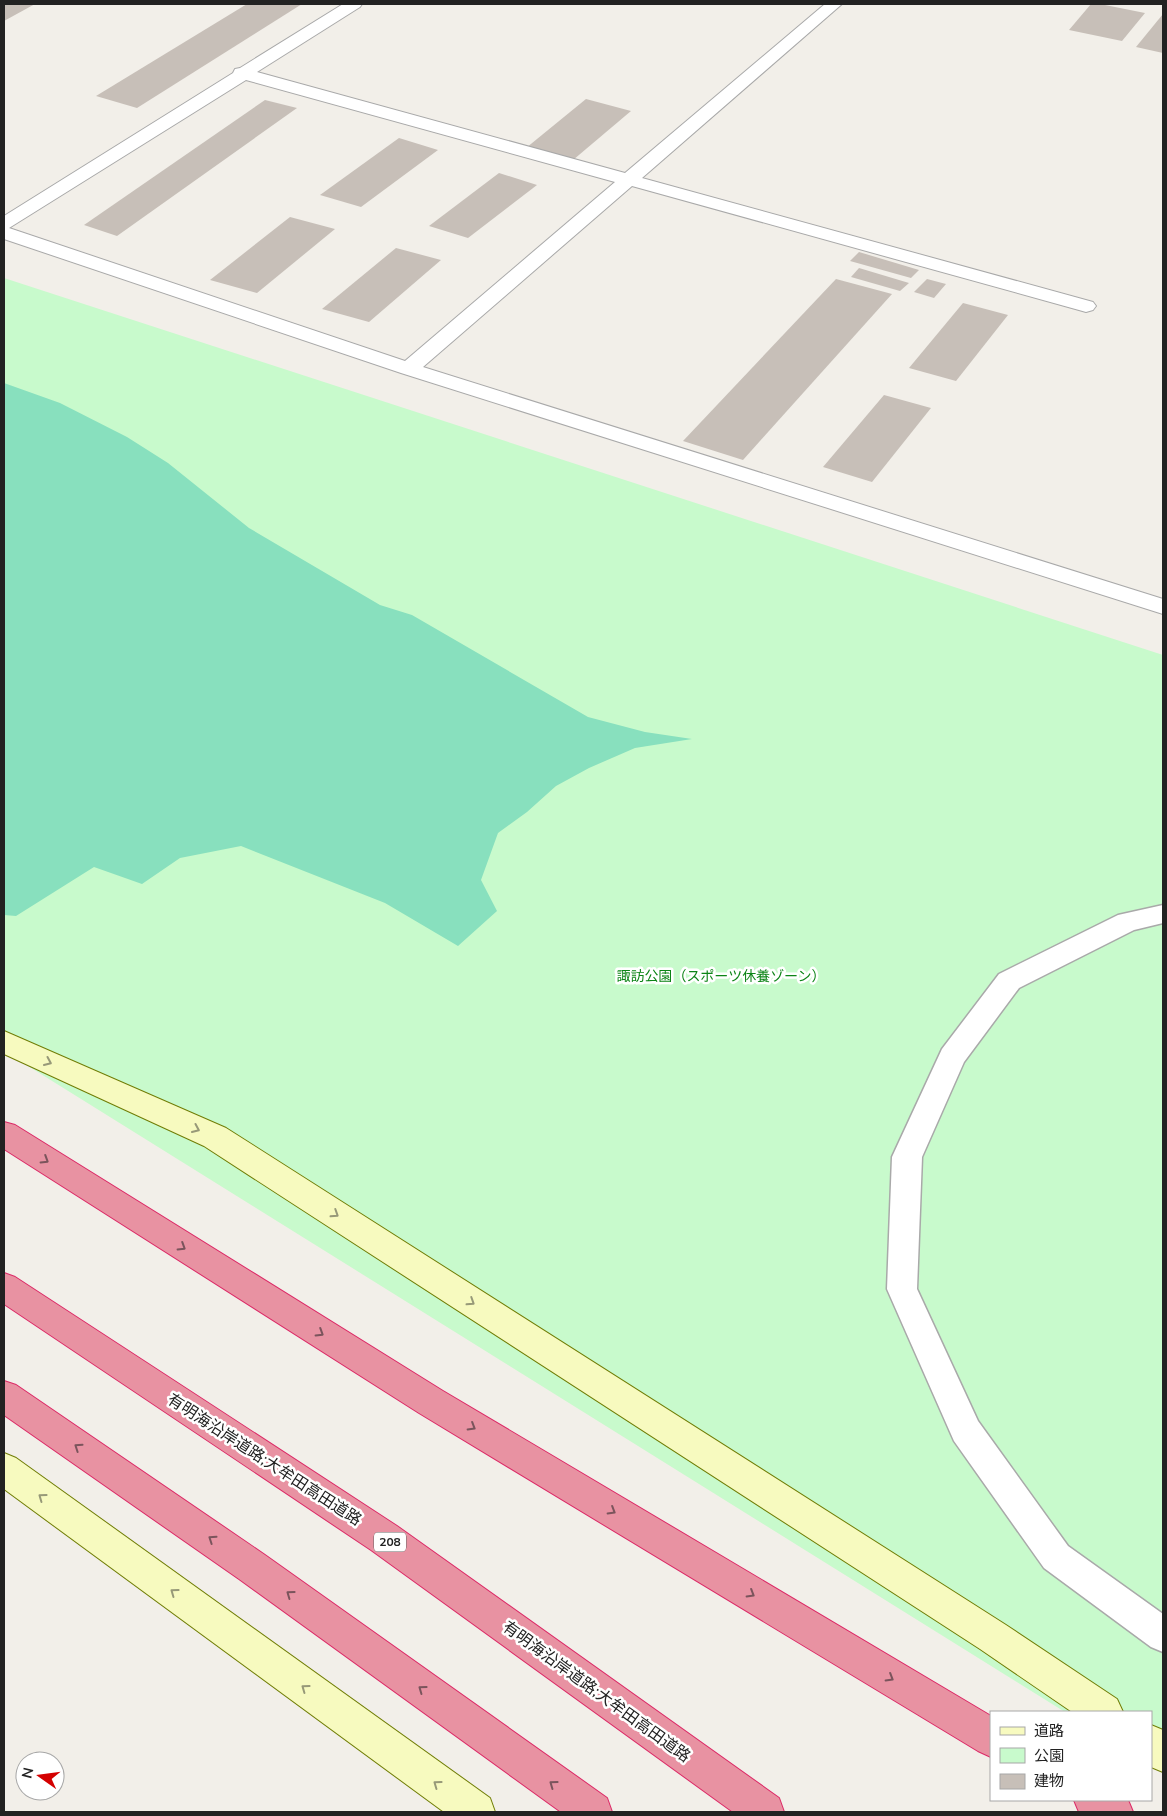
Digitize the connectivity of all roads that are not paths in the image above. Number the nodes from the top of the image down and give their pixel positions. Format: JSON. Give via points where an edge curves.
{"nodes":[{"id":1,"x":354,"y":4,"type":"edge"},
{"id":2,"x":834,"y":4,"type":"edge"},
{"id":3,"x":241,"y":73,"type":"junction"},
{"id":4,"x":627,"y":180,"type":"junction"},
{"id":5,"x":4,"y":224,"type":"edge"},
{"id":6,"x":4,"y":233,"type":"edge"},
{"id":7,"x":1086,"y":306,"type":"dead end"},
{"id":8,"x":408,"y":369,"type":"junction"},
{"id":9,"x":1163,"y":607,"type":"edge"},
{"id":10,"x":1163,"y":914,"type":"edge"},
{"id":11,"x":4,"y":1042,"type":"edge"},
{"id":12,"x":4,"y":1134,"type":"edge"},
{"id":13,"x":4,"y":1287,"type":"edge"},
{"id":14,"x":4,"y":1396,"type":"edge"},
{"id":15,"x":4,"y":1469,"type":"edge"},
{"id":16,"x":1163,"y":1635,"type":"edge"},
{"id":17,"x":1103,"y":1711,"type":"edge"},
{"id":18,"x":990,"y":1737,"type":"edge"},
{"id":19,"x":1152,"y":1745,"type":"edge"},
{"id":20,"x":1163,"y":1753,"type":"edge"},
{"id":21,"x":1095,"y":1801,"type":"edge"},
{"id":22,"x":476,"y":1812,"type":"edge"},
{"id":23,"x":593,"y":1812,"type":"edge"},
{"id":24,"x":765,"y":1812,"type":"edge"},
{"id":25,"x":1114,"y":1812,"type":"edge"}],
"edges":[{"from":1,"to":3,"type":"street"},
{"from":2,"to":4,"type":"street"},
{"from":3,"to":4,"type":"street"},
{"from":3,"to":5,"type":"street"},
{"from":4,"to":7,"type":"street"},
{"from":4,"to":8,"type":"street"},
{"from":6,"to":8,"type":"street"},
{"from":8,"to":9,"type":"street"},
{"from":10,"to":16,"type":"lane","via":[[1127,922],[1009,981],[952,1057],[907,1157],[902,1289],[966,1431],[1056,1557]]},
{"from":11,"to":17,"type":"street","one_way":true,"via":[[215,1137],[993,1637]]},
{"from":12,"to":18,"type":"highway","one_way":true,"via":[[431,1402]]},
{"from":13,"to":24,"type":"highway","name":"有明海沿岸道路;大牟田高田道路","number":"208","via":[[384,1538]]},
{"from":23,"to":14,"type":"highway","one_way":true,"via":[[252,1566]]},
{"from":22,"to":15,"type":"street","one_way":true},
{"from":19,"to":20,"type":"street"},
{"from":21,"to":25,"type":"highway"}]}
